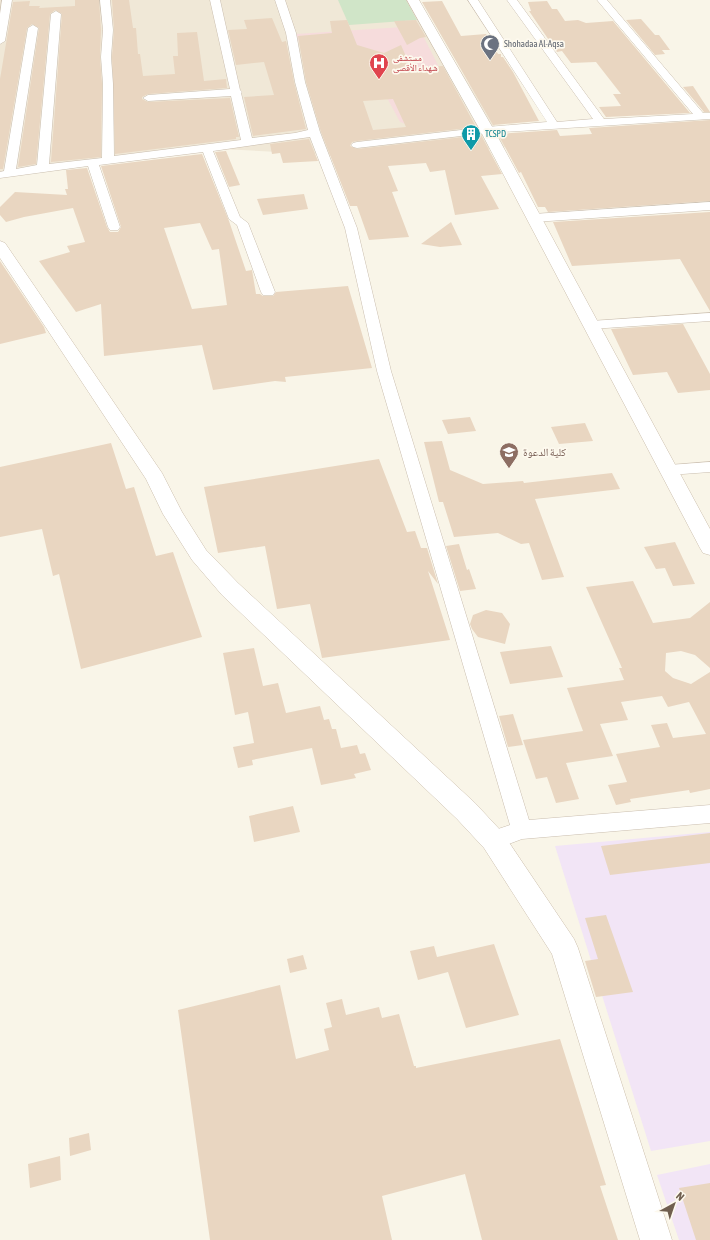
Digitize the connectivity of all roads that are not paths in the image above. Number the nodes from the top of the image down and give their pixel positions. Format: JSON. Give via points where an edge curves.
{"nodes":[{"id":1,"x":7,"y":0,"type":"edge"},
{"id":2,"x":105,"y":0,"type":"edge"},
{"id":3,"x":215,"y":0,"type":"edge"},
{"id":4,"x":280,"y":0,"type":"edge"},
{"id":5,"x":413,"y":0,"type":"edge"},
{"id":6,"x":473,"y":0,"type":"edge"},
{"id":7,"x":512,"y":0,"type":"edge"},
{"id":8,"x":602,"y":0,"type":"edge"},
{"id":9,"x":56,"y":14,"type":"dead end"},
{"id":10,"x":33,"y":28,"type":"dead end"},
{"id":11,"x":0,"y":41,"type":"edge"},
{"id":12,"x":237,"y":92,"type":"junction"},
{"id":13,"x":148,"y":98,"type":"dead end"},
{"id":14,"x":706,"y":116,"type":"edge"},
{"id":15,"x":601,"y":123,"type":"junction"},
{"id":16,"x":554,"y":125,"type":"junction"},
{"id":17,"x":487,"y":130,"type":"junction"},
{"id":18,"x":314,"y":132,"type":"junction"},
{"id":19,"x":247,"y":142,"type":"junction"},
{"id":20,"x":357,"y":146,"type":"dead end"},
{"id":21,"x":207,"y":149,"type":"junction"},
{"id":22,"x":108,"y":161,"type":"junction"},
{"id":23,"x":93,"y":163,"type":"junction"},
{"id":24,"x":43,"y":168,"type":"junction"},
{"id":25,"x":4,"y":174,"type":"edge"},
{"id":26,"x":710,"y":206,"type":"edge"},
{"id":27,"x":534,"y":218,"type":"junction"},
{"id":28,"x":114,"y":227,"type":"dead end"},
{"id":29,"x":0,"y":246,"type":"edge"},
{"id":30,"x":268,"y":292,"type":"dead end"},
{"id":31,"x":710,"y":317,"type":"edge"},
{"id":32,"x":591,"y":325,"type":"junction"},
{"id":33,"x":710,"y":467,"type":"edge"},
{"id":34,"x":669,"y":470,"type":"junction"},
{"id":35,"x":710,"y":548,"type":"edge"},
{"id":36,"x":710,"y":814,"type":"edge"},
{"id":37,"x":522,"y":830,"type":"junction"},
{"id":38,"x":494,"y":840,"type":"junction"},
{"id":39,"x":656,"y":1240,"type":"edge"}],
"edges":[{"from":1,"to":11,"type":"street"},
{"from":2,"to":22,"type":"street","via":[[108,30]]},
{"from":3,"to":12,"type":"street"},
{"from":4,"to":18,"type":"street","via":[[291,33],[300,82]]},
{"from":5,"to":17,"type":"street"},
{"from":6,"to":16,"type":"street"},
{"from":7,"to":15,"type":"street"},
{"from":8,"to":14,"type":"street"},
{"from":9,"to":24,"type":"street"},
{"from":10,"to":25,"type":"street"},
{"from":12,"to":13,"type":"street"},
{"from":12,"to":19,"type":"street"},
{"from":14,"to":15,"type":"street"},
{"from":15,"to":16,"type":"street"},
{"from":16,"to":17,"type":"street"},
{"from":17,"to":20,"type":"street"},
{"from":17,"to":27,"type":"street"},
{"from":18,"to":19,"type":"street","via":[[304,136]]},
{"from":18,"to":37,"type":"street","via":[[351,228],[384,371]]},
{"from":19,"to":21,"type":"street"},
{"from":21,"to":22,"type":"street"},
{"from":21,"to":30,"type":"street","via":[[235,219],[242,223]]},
{"from":22,"to":23,"type":"street"},
{"from":23,"to":24,"type":"street"},
{"from":23,"to":28,"type":"street"},
{"from":24,"to":25,"type":"street"},
{"from":26,"to":27,"type":"street"},
{"from":27,"to":32,"type":"street"},
{"from":29,"to":38,"type":"street","via":[[155,478],[173,514],[199,555],[230,589]]},
{"from":31,"to":32,"type":"street"},
{"from":32,"to":34,"type":"street"},
{"from":33,"to":34,"type":"street"},
{"from":34,"to":35,"type":"street"},
{"from":36,"to":37,"type":"street"},
{"from":37,"to":38,"type":"street"},
{"from":38,"to":39,"type":"street","via":[[564,948]]}]}
